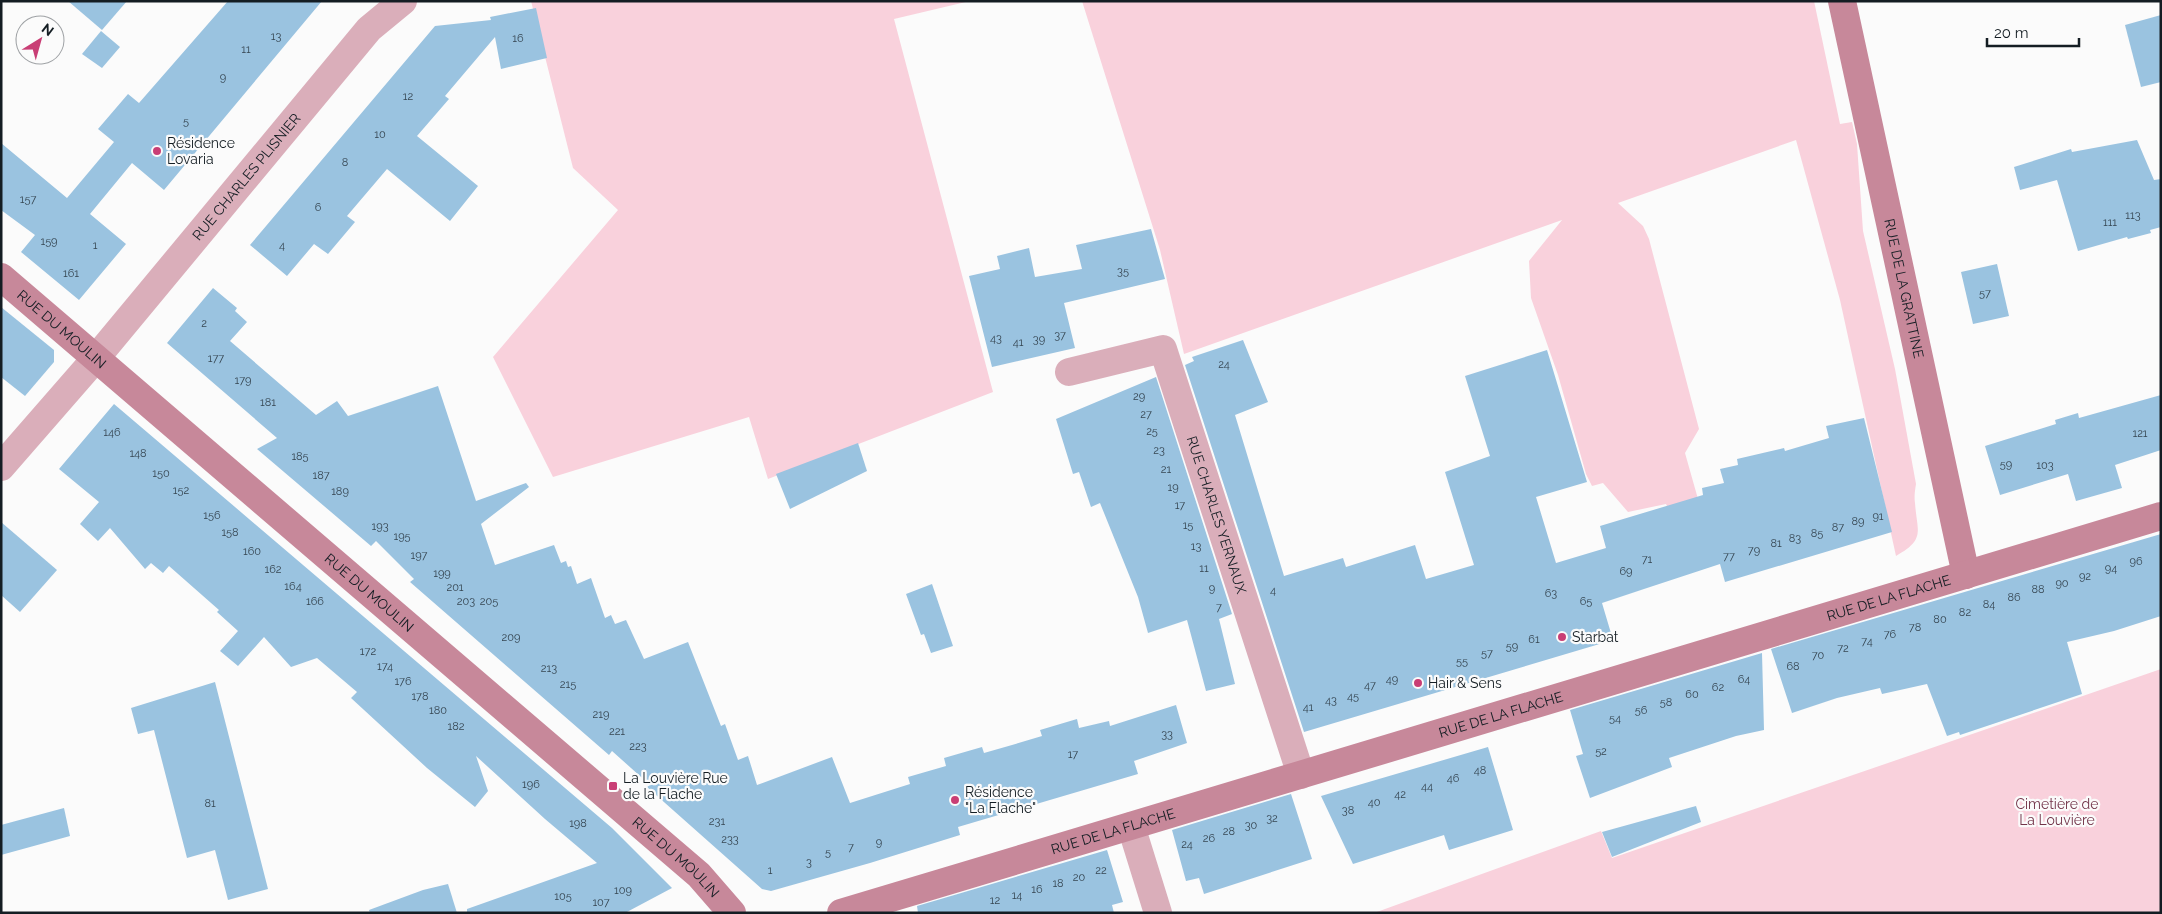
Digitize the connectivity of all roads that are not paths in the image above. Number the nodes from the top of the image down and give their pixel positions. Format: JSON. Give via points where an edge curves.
{"nodes":[{"id":1,"x":404,"y":1,"type":"edge"},
{"id":2,"x":1842,"y":1,"type":"edge"},
{"id":3,"x":1,"y":277,"type":"edge"},
{"id":4,"x":96,"y":358,"type":"junction"},
{"id":5,"x":1069,"y":372,"type":"dead end"},
{"id":6,"x":1,"y":467,"type":"edge"},
{"id":7,"x":2161,"y":516,"type":"edge"},
{"id":8,"x":1966,"y":575,"type":"junction"},
{"id":9,"x":1301,"y":775,"type":"junction"},
{"id":10,"x":1131,"y":826,"type":"junction"},
{"id":11,"x":732,"y":913,"type":"edge"},
{"id":12,"x":840,"y":913,"type":"edge"},
{"id":13,"x":1158,"y":913,"type":"edge"}],
"edges":[{"from":1,"to":4,"type":"street","name":"RUE CHARLES PLISNIER","via":[[369,29]]},
{"from":2,"to":8,"type":"street","name":"RUE DE LA GRATTINE"},
{"from":3,"to":4,"type":"street","name":"RUE DU MOULIN"},
{"from":4,"to":6,"type":"street","name":"RUE CHARLES PLISNIER"},
{"from":4,"to":11,"type":"street","name":"RUE DU MOULIN","via":[[699,875]]},
{"from":5,"to":9,"type":"street","name":"RUE CHARLES YERNAUX","via":[[1164,349]]},
{"from":7,"to":8,"type":"street","name":"RUE DE LA FLACHE"},
{"from":8,"to":9,"type":"street","name":"RUE DE LA FLACHE"},
{"from":9,"to":10,"type":"street","name":"RUE DE LA FLACHE"},
{"from":10,"to":12,"type":"street","name":"RUE DE LA FLACHE"},
{"from":10,"to":13,"type":"street"}]}
